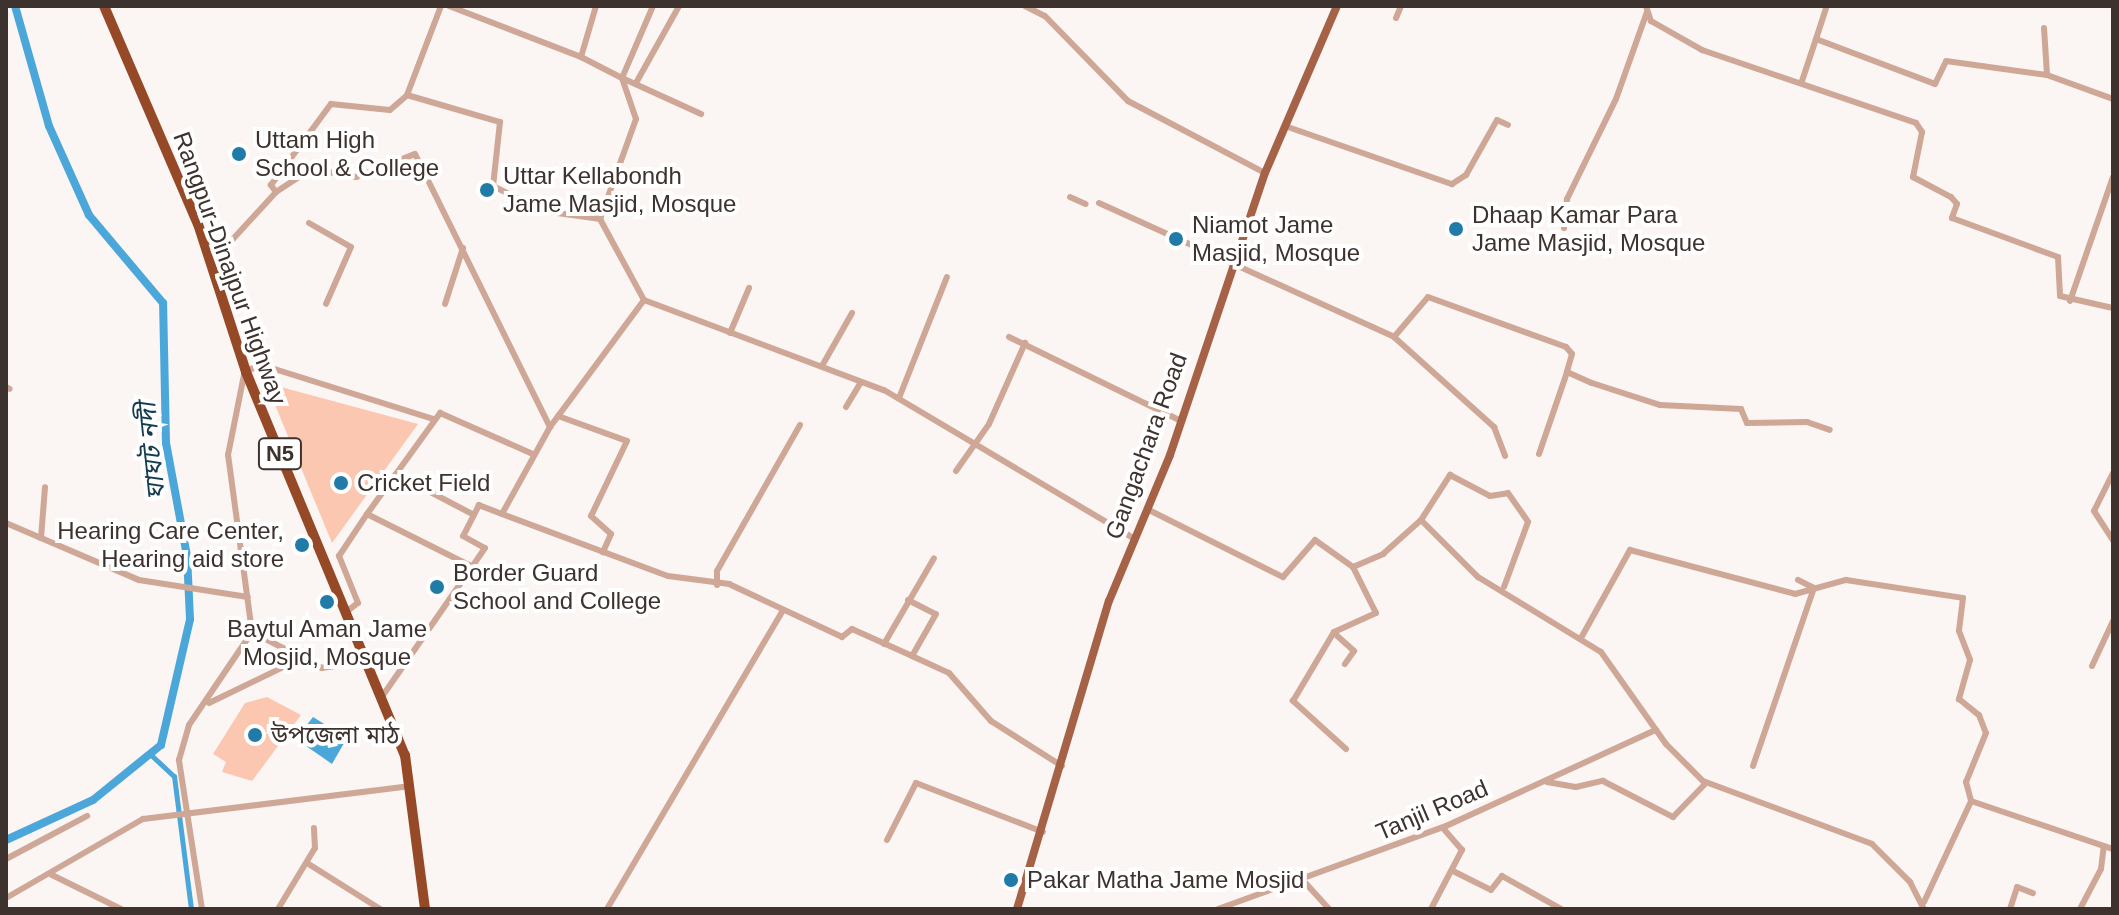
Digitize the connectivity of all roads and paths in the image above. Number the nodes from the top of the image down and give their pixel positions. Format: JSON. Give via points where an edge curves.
{"nodes":[{"id":1,"x":104,"y":6,"type":"edge"},
{"id":2,"x":441,"y":6,"type":"edge"},
{"id":3,"x":449,"y":6,"type":"edge"},
{"id":4,"x":596,"y":6,"type":"edge"},
{"id":5,"x":653,"y":6,"type":"edge"},
{"id":6,"x":679,"y":6,"type":"edge"},
{"id":7,"x":1025,"y":6,"type":"edge"},
{"id":8,"x":1337,"y":6,"type":"edge"},
{"id":9,"x":1401,"y":6,"type":"edge"},
{"id":10,"x":1827,"y":6,"type":"edge"},
{"id":11,"x":1646,"y":9,"type":"edge"},
{"id":12,"x":1396,"y":18,"type":"dead end"},
{"id":13,"x":2044,"y":28,"type":"dead end"},
{"id":14,"x":1816,"y":39,"type":"junction"},
{"id":15,"x":581,"y":57,"type":"junction"},
{"id":16,"x":2047,"y":75,"type":"junction"},
{"id":17,"x":622,"y":78,"type":"junction"},
{"id":18,"x":1802,"y":81,"type":"junction"},
{"id":19,"x":636,"y":83,"type":"junction"},
{"id":20,"x":2113,"y":87,"type":"edge"},
{"id":21,"x":407,"y":95,"type":"junction"},
{"id":22,"x":2112,"y":98,"type":"edge"},
{"id":23,"x":701,"y":114,"type":"dead end"},
{"id":24,"x":1508,"y":125,"type":"dead end"},
{"id":25,"x":1285,"y":126,"type":"junction"},
{"id":26,"x":1265,"y":173,"type":"junction"},
{"id":27,"x":2113,"y":177,"type":"edge"},
{"id":28,"x":276,"y":192,"type":"junction"},
{"id":29,"x":1070,"y":197,"type":"dead end"},
{"id":30,"x":1099,"y":203,"type":"dead end"},
{"id":31,"x":1086,"y":204,"type":"dead end"},
{"id":32,"x":600,"y":219,"type":"junction"},
{"id":33,"x":309,"y":223,"type":"dead end"},
{"id":34,"x":1564,"y":228,"type":"dead end"},
{"id":35,"x":463,"y":248,"type":"junction"},
{"id":36,"x":211,"y":263,"type":"junction"},
{"id":37,"x":1233,"y":266,"type":"junction"},
{"id":38,"x":947,"y":277,"type":"dead end"},
{"id":39,"x":749,"y":288,"type":"dead end"},
{"id":40,"x":644,"y":300,"type":"junction"},
{"id":41,"x":2070,"y":301,"type":"junction"},
{"id":42,"x":326,"y":304,"type":"dead end"},
{"id":43,"x":445,"y":304,"type":"dead end"},
{"id":44,"x":2113,"y":308,"type":"edge"},
{"id":45,"x":852,"y":313,"type":"dead end"},
{"id":46,"x":730,"y":333,"type":"junction"},
{"id":47,"x":1009,"y":337,"type":"dead end"},
{"id":48,"x":1394,"y":337,"type":"junction"},
{"id":49,"x":1025,"y":343,"type":"junction"},
{"id":50,"x":822,"y":366,"type":"junction"},
{"id":51,"x":245,"y":370,"type":"junction"},
{"id":52,"x":1567,"y":372,"type":"junction"},
{"id":53,"x":861,"y":382,"type":"junction"},
{"id":54,"x":899,"y":398,"type":"junction"},
{"id":55,"x":846,"y":407,"type":"dead end"},
{"id":56,"x":558,"y":416,"type":"junction"},
{"id":57,"x":433,"y":419,"type":"junction"},
{"id":58,"x":1181,"y":421,"type":"junction"},
{"id":59,"x":800,"y":425,"type":"dead end"},
{"id":60,"x":550,"y":427,"type":"junction"},
{"id":61,"x":1830,"y":430,"type":"dead end"},
{"id":62,"x":975,"y":443,"type":"junction"},
{"id":63,"x":533,"y":454,"type":"junction"},
{"id":64,"x":1539,"y":454,"type":"dead end"},
{"id":65,"x":1505,"y":456,"type":"dead end"},
{"id":66,"x":956,"y":471,"type":"dead end"},
{"id":67,"x":2113,"y":473,"type":"edge"},
{"id":68,"x":396,"y":474,"type":"junction"},
{"id":69,"x":45,"y":487,"type":"dead end"},
{"id":70,"x":1149,"y":510,"type":"junction"},
{"id":71,"x":367,"y":514,"type":"junction"},
{"id":72,"x":502,"y":514,"type":"junction"},
{"id":73,"x":474,"y":515,"type":"junction"},
{"id":74,"x":1421,"y":520,"type":"junction"},
{"id":75,"x":6,"y":523,"type":"edge"},
{"id":76,"x":41,"y":538,"type":"junction"},
{"id":77,"x":1135,"y":539,"type":"junction"},
{"id":78,"x":2113,"y":540,"type":"edge"},
{"id":79,"x":603,"y":552,"type":"junction"},
{"id":80,"x":934,"y":558,"type":"dead end"},
{"id":81,"x":473,"y":567,"type":"junction"},
{"id":82,"x":1353,"y":567,"type":"junction"},
{"id":83,"x":1798,"y":580,"type":"dead end"},
{"id":84,"x":717,"y":585,"type":"junction"},
{"id":85,"x":1504,"y":587,"type":"junction"},
{"id":86,"x":1813,"y":589,"type":"junction"},
{"id":87,"x":248,"y":597,"type":"junction"},
{"id":88,"x":908,"y":600,"type":"junction"},
{"id":89,"x":346,"y":612,"type":"junction"},
{"id":90,"x":782,"y":612,"type":"junction"},
{"id":91,"x":2113,"y":621,"type":"edge"},
{"id":92,"x":252,"y":632,"type":"junction"},
{"id":93,"x":1334,"y":633,"type":"junction"},
{"id":94,"x":1581,"y":638,"type":"junction"},
{"id":95,"x":884,"y":644,"type":"junction"},
{"id":96,"x":912,"y":656,"type":"junction"},
{"id":97,"x":302,"y":658,"type":"junction"},
{"id":98,"x":367,"y":661,"type":"junction"},
{"id":99,"x":1345,"y":664,"type":"dead end"},
{"id":100,"x":2092,"y":666,"type":"dead end"},
{"id":101,"x":382,"y":697,"type":"junction"},
{"id":102,"x":209,"y":703,"type":"junction"},
{"id":103,"x":1656,"y":730,"type":"junction"},
{"id":104,"x":1346,"y":749,"type":"dead end"},
{"id":105,"x":1062,"y":766,"type":"junction"},
{"id":106,"x":1753,"y":766,"type":"dead end"},
{"id":107,"x":1544,"y":781,"type":"junction"},
{"id":108,"x":1706,"y":783,"type":"junction"},
{"id":109,"x":413,"y":786,"type":"junction"},
{"id":110,"x":1971,"y":801,"type":"junction"},
{"id":111,"x":186,"y":811,"type":"junction"},
{"id":112,"x":87,"y":816,"type":"dead end"},
{"id":113,"x":314,"y":828,"type":"dead end"},
{"id":114,"x":1443,"y":828,"type":"junction"},
{"id":115,"x":1043,"y":832,"type":"junction"},
{"id":116,"x":887,"y":840,"type":"dead end"},
{"id":117,"x":2104,"y":846,"type":"junction"},
{"id":118,"x":2113,"y":849,"type":"edge"},
{"id":119,"x":6,"y":859,"type":"edge"},
{"id":120,"x":307,"y":863,"type":"junction"},
{"id":121,"x":1455,"y":872,"type":"junction"},
{"id":122,"x":52,"y":875,"type":"junction"},
{"id":123,"x":1300,"y":877,"type":"junction"},
{"id":124,"x":2033,"y":893,"type":"dead end"},
{"id":125,"x":6,"y":898,"type":"edge"},
{"id":126,"x":1924,"y":906,"type":"edge"},
{"id":127,"x":121,"y":909,"type":"edge"},
{"id":128,"x":202,"y":909,"type":"edge"},
{"id":129,"x":278,"y":909,"type":"edge"},
{"id":130,"x":380,"y":909,"type":"edge"},
{"id":131,"x":425,"y":909,"type":"edge"},
{"id":132,"x":607,"y":909,"type":"edge"},
{"id":133,"x":1017,"y":909,"type":"edge"},
{"id":134,"x":1218,"y":909,"type":"edge"},
{"id":135,"x":1329,"y":909,"type":"edge"},
{"id":136,"x":1431,"y":909,"type":"edge"},
{"id":137,"x":1561,"y":909,"type":"edge"},
{"id":138,"x":2010,"y":909,"type":"edge"},
{"id":139,"x":2080,"y":909,"type":"edge"}],
"edges":[{"from":1,"to":36,"type":"highway","name":"Rangpur-Dinajpur Highway","number":"N5"},
{"from":2,"to":21,"type":"street"},
{"from":3,"to":15,"type":"street"},
{"from":4,"to":15,"type":"street"},
{"from":5,"to":17,"type":"street"},
{"from":6,"to":19,"type":"street"},
{"from":7,"to":26,"type":"street","via":[[1045,16],[1128,101]]},
{"from":8,"to":25,"type":"main road","name":"Gangachara Road"},
{"from":9,"to":12,"type":"street"},
{"from":10,"to":14,"type":"street"},
{"from":11,"to":18,"type":"street","via":[[1667,33],[1702,50]]},
{"from":11,"to":34,"type":"street","via":[[1616,99],[1567,199]]},
{"from":13,"to":16,"type":"street"},
{"from":14,"to":16,"type":"street","via":[[1935,84],[1946,61]]},
{"from":14,"to":18,"type":"street"},
{"from":15,"to":17,"type":"street"},
{"from":16,"to":22,"type":"street"},
{"from":17,"to":19,"type":"street"},
{"from":17,"to":32,"type":"street","via":[[636,119]]},
{"from":18,"to":41,"type":"street","via":[[1920,126],[1916,182],[1951,197],[1957,204],[1952,218],[2059,258],[2056,291]]},
{"from":19,"to":23,"type":"street"},
{"from":20,"to":22,"type":"street"},
{"from":21,"to":28,"type":"street","via":[[390,110],[331,104],[271,185]]},
{"from":21,"to":32,"type":"street","via":[[500,122],[496,189],[543,211]]},
{"from":24,"to":25,"type":"street","via":[[1497,120],[1466,175],[1452,184]]},
{"from":25,"to":26,"type":"main road","name":"Gangachara Road"},
{"from":26,"to":37,"type":"main road","name":"Gangachara Road"},
{"from":27,"to":41,"type":"street"},
{"from":28,"to":35,"type":"street","via":[[311,169],[356,177],[415,154]]},
{"from":28,"to":36,"type":"street"},
{"from":29,"to":31,"type":"street"},
{"from":30,"to":37,"type":"street"},
{"from":32,"to":40,"type":"street"},
{"from":33,"to":42,"type":"street","via":[[351,247]]},
{"from":35,"to":43,"type":"street"},
{"from":35,"to":60,"type":"street"},
{"from":36,"to":51,"type":"highway","name":"Rangpur-Dinajpur Highway","number":"N5"},
{"from":37,"to":48,"type":"street"},
{"from":37,"to":58,"type":"main road","name":"Gangachara Road"},
{"from":38,"to":54,"type":"street"},
{"from":39,"to":46,"type":"street"},
{"from":40,"to":46,"type":"street"},
{"from":40,"to":56,"type":"street"},
{"from":41,"to":44,"type":"street"},
{"from":45,"to":50,"type":"street"},
{"from":46,"to":50,"type":"street"},
{"from":47,"to":49,"type":"street"},
{"from":48,"to":52,"type":"street","via":[[1428,297],[1566,347],[1572,354]]},
{"from":48,"to":65,"type":"street","via":[[1494,427]]},
{"from":49,"to":58,"type":"street"},
{"from":49,"to":62,"type":"street"},
{"from":50,"to":53,"type":"street"},
{"from":51,"to":57,"type":"street","via":[[265,366]]},
{"from":51,"to":87,"type":"street","via":[[228,455]]},
{"from":51,"to":89,"type":"highway","name":"Rangpur-Dinajpur Highway","number":"N5"},
{"from":52,"to":61,"type":"street","via":[[1660,405],[1729,407],[1741,409],[1747,423],[1807,422]]},
{"from":52,"to":64,"type":"street"},
{"from":53,"to":54,"type":"street"},
{"from":53,"to":55,"type":"street"},
{"from":54,"to":62,"type":"street"},
{"from":56,"to":60,"type":"street"},
{"from":56,"to":79,"type":"street","via":[[627,441],[591,516],[611,534]]},
{"from":57,"to":63,"type":"street","via":[[452,416]]},
{"from":57,"to":68,"type":"street"},
{"from":58,"to":70,"type":"main road","name":"Gangachara Road"},
{"from":59,"to":84,"type":"street","via":[[717,571]]},
{"from":60,"to":63,"type":"street"},
{"from":62,"to":66,"type":"street"},
{"from":62,"to":77,"type":"street"},
{"from":63,"to":72,"type":"street"},
{"from":67,"to":78,"type":"street","via":[[2094,511]]},
{"from":68,"to":71,"type":"street"},
{"from":68,"to":73,"type":"street"},
{"from":69,"to":76,"type":"street"},
{"from":70,"to":77,"type":"main road","name":"Gangachara Road"},
{"from":70,"to":82,"type":"street","via":[[1279,577],[1315,540]]},
{"from":71,"to":81,"type":"street"},
{"from":71,"to":89,"type":"street","via":[[339,556],[358,603]]},
{"from":72,"to":73,"type":"street","via":[[479,505]]},
{"from":72,"to":79,"type":"street"},
{"from":73,"to":81,"type":"street","via":[[463,536],[485,548]]},
{"from":74,"to":82,"type":"street","via":[[1383,554]]},
{"from":74,"to":85,"type":"street","via":[[1478,577]]},
{"from":74,"to":85,"type":"street","via":[[1450,475],[1490,496],[1508,493],[1528,522]]},
{"from":75,"to":76,"type":"street"},
{"from":76,"to":87,"type":"street","via":[[171,588]]},
{"from":77,"to":105,"type":"main road","name":"Gangachara Road","via":[[1109,601]]},
{"from":79,"to":84,"type":"street"},
{"from":80,"to":88,"type":"street"},
{"from":81,"to":101,"type":"street"},
{"from":82,"to":93,"type":"street","via":[[1376,613]]},
{"from":83,"to":86,"type":"street"},
{"from":84,"to":90,"type":"street","via":[[729,584]]},
{"from":85,"to":94,"type":"street"},
{"from":86,"to":94,"type":"street","via":[[1780,591],[1630,550]]},
{"from":86,"to":106,"type":"street"},
{"from":86,"to":110,"type":"street","via":[[1846,580],[1963,598],[1959,631],[1970,660],[1959,699],[1979,715],[1986,733],[1966,782]]},
{"from":87,"to":92,"type":"street"},
{"from":88,"to":95,"type":"street"},
{"from":88,"to":96,"type":"street","via":[[936,614]]},
{"from":89,"to":98,"type":"highway","name":"Rangpur-Dinajpur Highway","number":"N5"},
{"from":90,"to":95,"type":"street","via":[[842,637],[852,629]]},
{"from":90,"to":132,"type":"street"},
{"from":91,"to":100,"type":"street"},
{"from":92,"to":97,"type":"street"},
{"from":92,"to":102,"type":"street"},
{"from":93,"to":99,"type":"street","via":[[1354,651]]},
{"from":93,"to":104,"type":"street","via":[[1293,701]]},
{"from":94,"to":103,"type":"street","via":[[1601,652]]},
{"from":95,"to":96,"type":"street"},
{"from":96,"to":105,"type":"street","via":[[949,673],[991,721]]},
{"from":97,"to":98,"type":"street","via":[[339,670]]},
{"from":97,"to":102,"type":"street"},
{"from":98,"to":101,"type":"highway","name":"Rangpur-Dinajpur Highway","number":"N5"},
{"from":101,"to":109,"type":"highway","name":"Rangpur-Dinajpur Highway","number":"N5"},
{"from":102,"to":111,"type":"street","via":[[186,731],[179,760]]},
{"from":103,"to":107,"type":"street","name":"Tanjil Road"},
{"from":103,"to":108,"type":"street"},
{"from":105,"to":115,"type":"main road","name":"Gangachara Road"},
{"from":107,"to":108,"type":"street","via":[[1576,787],[1603,781],[1673,817]]},
{"from":107,"to":114,"type":"street","name":"Tanjil Road"},
{"from":108,"to":126,"type":"street","via":[[1872,844]]},
{"from":109,"to":111,"type":"street"},
{"from":109,"to":131,"type":"highway","name":"Rangpur-Dinajpur Highway","number":"N5"},
{"from":110,"to":117,"type":"street"},
{"from":110,"to":126,"type":"street"},
{"from":111,"to":122,"type":"street","via":[[143,819]]},
{"from":111,"to":128,"type":"street"},
{"from":112,"to":119,"type":"street"},
{"from":113,"to":120,"type":"street"},
{"from":114,"to":121,"type":"street","via":[[1462,850]]},
{"from":114,"to":123,"type":"street","name":"Tanjil Road"},
{"from":115,"to":116,"type":"street","via":[[916,783]]},
{"from":115,"to":133,"type":"main road","name":"Gangachara Road"},
{"from":117,"to":118,"type":"street"},
{"from":117,"to":139,"type":"street","via":[[2101,869]]},
{"from":120,"to":129,"type":"street"},
{"from":120,"to":130,"type":"street"},
{"from":121,"to":136,"type":"street"},
{"from":121,"to":137,"type":"street","via":[[1491,890],[1502,876]]},
{"from":122,"to":125,"type":"street"},
{"from":122,"to":127,"type":"street"},
{"from":123,"to":134,"type":"street","name":"Tanjil Road"},
{"from":123,"to":135,"type":"street"},
{"from":124,"to":138,"type":"street","via":[[2017,887]]}]}
